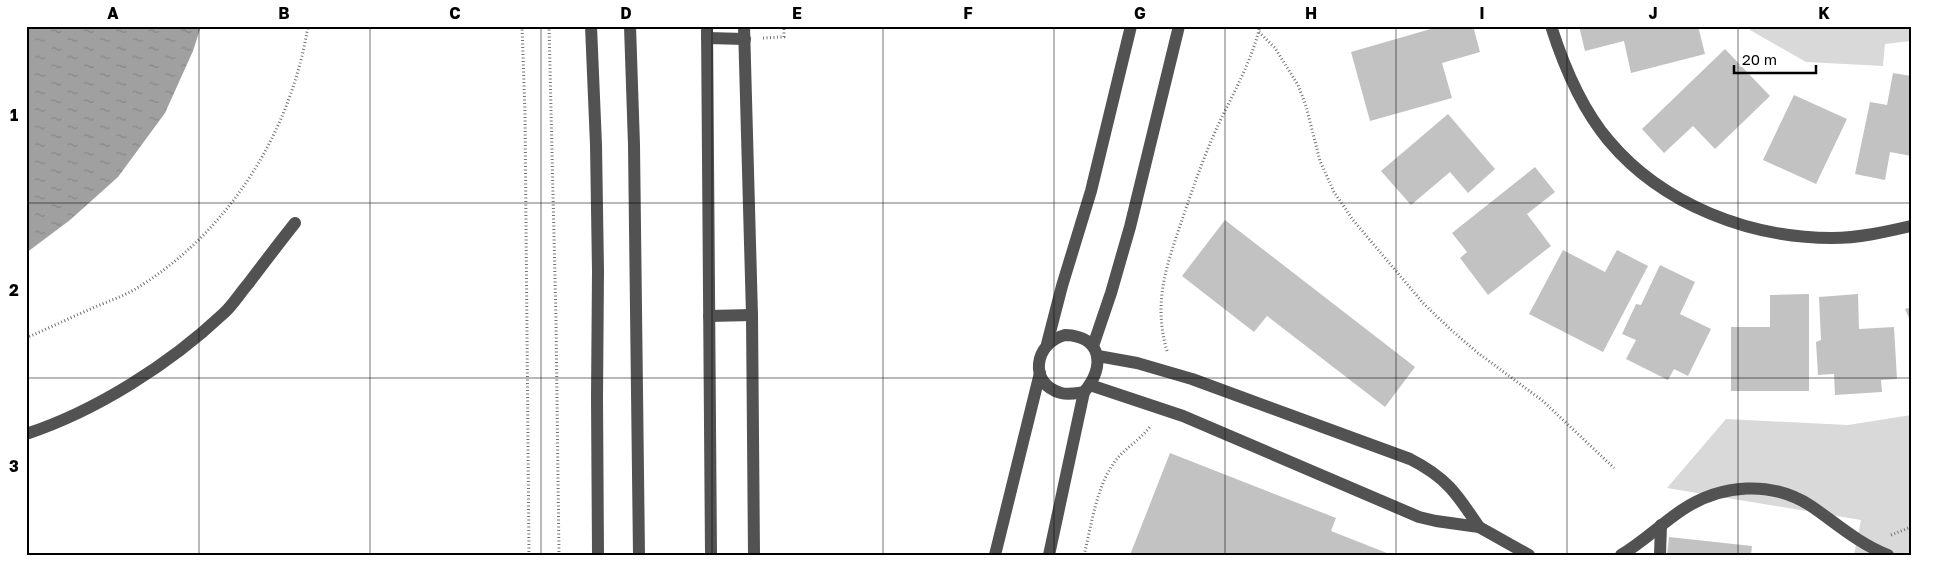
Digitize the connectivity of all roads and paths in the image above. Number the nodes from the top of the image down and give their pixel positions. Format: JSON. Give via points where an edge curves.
{"nodes":[{"id":1,"x":308,"y":26,"type":"edge"},
{"id":2,"x":522,"y":26,"type":"edge"},
{"id":3,"x":549,"y":26,"type":"edge"},
{"id":4,"x":591,"y":26,"type":"edge"},
{"id":5,"x":630,"y":26,"type":"edge"},
{"id":6,"x":784,"y":26,"type":"edge"},
{"id":7,"x":1131,"y":26,"type":"edge"},
{"id":8,"x":1179,"y":26,"type":"edge"},
{"id":9,"x":1260,"y":26,"type":"edge"},
{"id":10,"x":1551,"y":26,"type":"edge"},
{"id":11,"x":707,"y":32,"type":"edge"},
{"id":12,"x":1259,"y":32,"type":"junction"},
{"id":13,"x":744,"y":33,"type":"edge"},
{"id":14,"x":295,"y":223,"type":"dead end"},
{"id":15,"x":1911,"y":226,"type":"edge"},
{"id":16,"x":752,"y":315,"type":"junction"},
{"id":17,"x":709,"y":316,"type":"junction"},
{"id":18,"x":26,"y":338,"type":"edge"},
{"id":19,"x":1047,"y":344,"type":"junction"},
{"id":20,"x":1095,"y":351,"type":"junction"},
{"id":21,"x":1168,"y":372,"type":"junction"},
{"id":22,"x":1040,"y":373,"type":"junction"},
{"id":23,"x":1087,"y":388,"type":"junction"},
{"id":24,"x":1162,"y":408,"type":"junction"},
{"id":25,"x":26,"y":434,"type":"edge"},
{"id":26,"x":1614,"y":468,"type":"dead end"},
{"id":27,"x":1661,"y":525,"type":"junction"},
{"id":28,"x":1479,"y":527,"type":"junction"},
{"id":29,"x":529,"y":555,"type":"edge"},
{"id":30,"x":559,"y":555,"type":"edge"},
{"id":31,"x":598,"y":555,"type":"edge"},
{"id":32,"x":639,"y":555,"type":"edge"},
{"id":33,"x":711,"y":555,"type":"edge"},
{"id":34,"x":754,"y":555,"type":"edge"},
{"id":35,"x":995,"y":555,"type":"edge"},
{"id":36,"x":1049,"y":555,"type":"edge"},
{"id":37,"x":1084,"y":555,"type":"edge"},
{"id":38,"x":1529,"y":555,"type":"edge"},
{"id":39,"x":1621,"y":555,"type":"edge"},
{"id":40,"x":1660,"y":555,"type":"edge"},
{"id":41,"x":1888,"y":555,"type":"edge"}],
"edges":[{"from":1,"to":18,"type":"path","via":[[297,77],[280,123],[228,208],[161,272],[136,289]]},
{"from":2,"to":29,"type":"path"},
{"from":3,"to":30,"type":"path"},
{"from":4,"to":31,"type":"street","via":[[598,262]]},
{"from":5,"to":32,"type":"street"},
{"from":6,"to":13,"type":"path","via":[[784,37]]},
{"from":7,"to":19,"type":"street","via":[[1091,191]]},
{"from":8,"to":20,"type":"street","via":[[1130,227]]},
{"from":9,"to":12,"type":"path"},
{"from":10,"to":15,"type":"street","via":[[1564,66],[1584,106],[1608,141],[1673,195],[1718,217],[1750,228],[1791,236],[1833,238]]},
{"from":11,"to":13,"type":"street"},
{"from":11,"to":17,"type":"street"},
{"from":12,"to":21,"type":"path","via":[[1248,64],[1201,165],[1165,269],[1160,314],[1169,359]]},
{"from":12,"to":26,"type":"path","via":[[1274,48],[1298,85],[1320,161],[1334,192],[1353,220],[1423,303],[1450,329],[1543,401]]},
{"from":13,"to":16,"type":"street"},
{"from":14,"to":25,"type":"street","via":[[225,312],[182,348],[92,405],[46,428]]},
{"from":16,"to":17,"type":"street"},
{"from":16,"to":34,"type":"street"},
{"from":17,"to":33,"type":"street"},
{"from":19,"to":20,"type":"street","via":[[1055,337],[1075,335],[1085,339]]},
{"from":19,"to":22,"type":"street","via":[[1041,352]]},
{"from":20,"to":21,"type":"street"},
{"from":20,"to":23,"type":"street","via":[[1096,376]]},
{"from":21,"to":28,"type":"street","via":[[1427,467],[1455,492]]},
{"from":22,"to":23,"type":"street","via":[[1044,382],[1062,393],[1072,394]]},
{"from":22,"to":35,"type":"street"},
{"from":23,"to":24,"type":"street"},
{"from":23,"to":36,"type":"street"},
{"from":24,"to":28,"type":"street","via":[[1419,517]]},
{"from":24,"to":37,"type":"path","via":[[1149,428],[1122,452],[1107,473]]},
{"from":27,"to":39,"type":"street"},
{"from":27,"to":40,"type":"street"},
{"from":27,"to":41,"type":"street","via":[[1699,500],[1727,490],[1755,487],[1793,496],[1849,534]]},
{"from":28,"to":38,"type":"street"}]}
